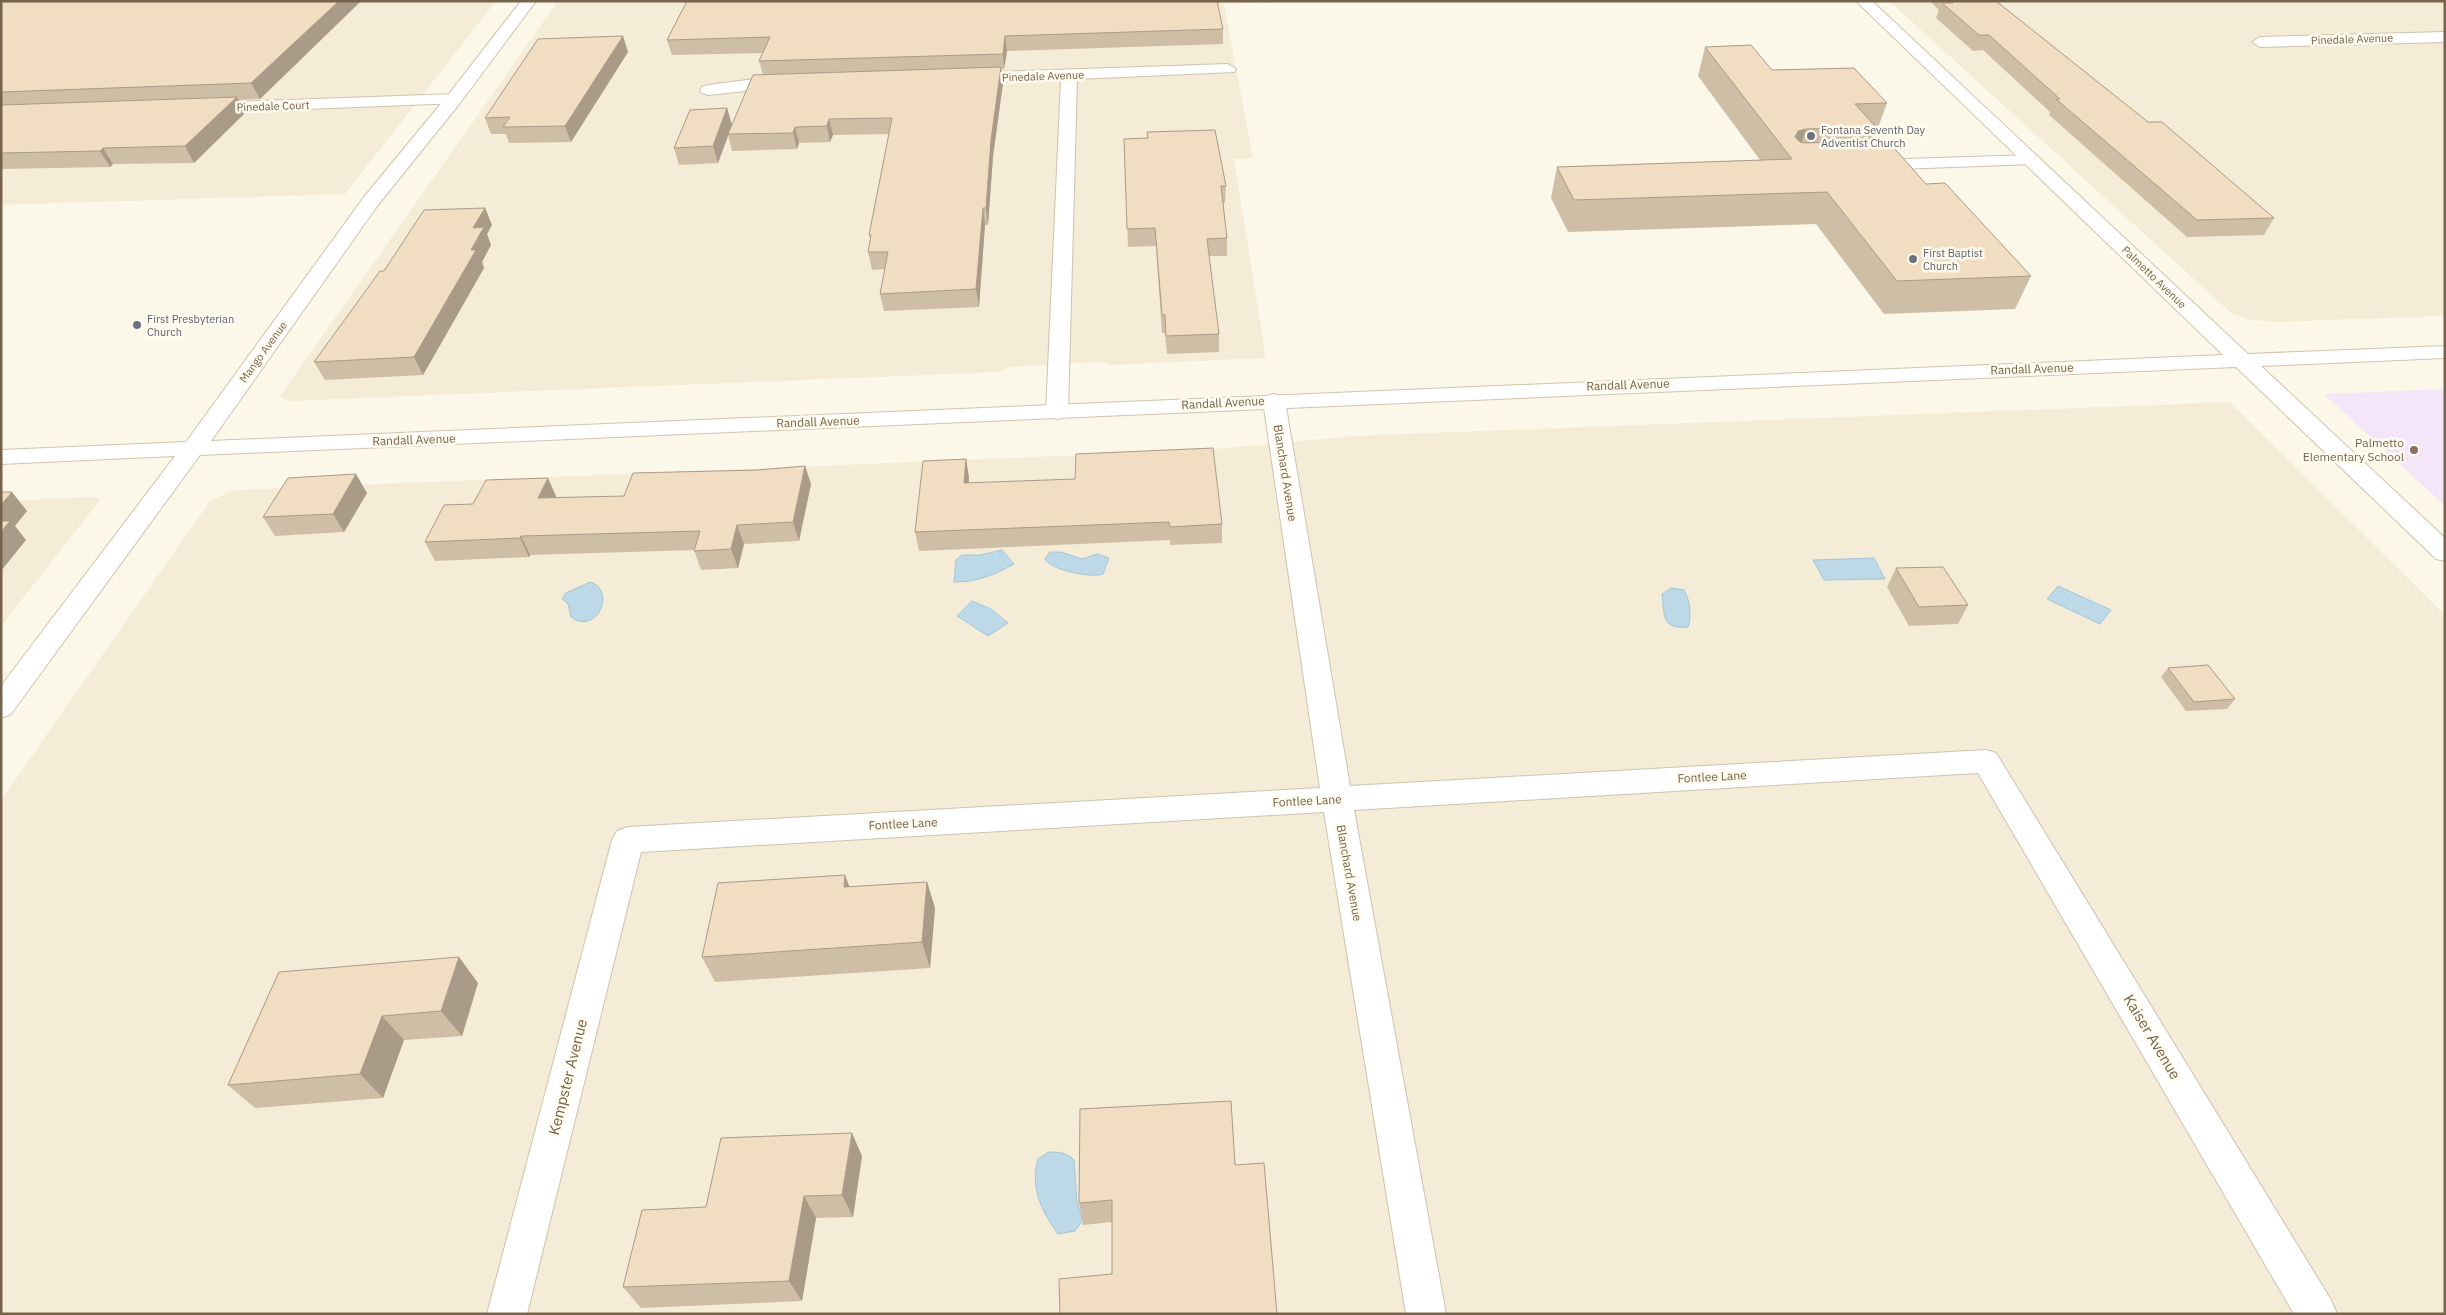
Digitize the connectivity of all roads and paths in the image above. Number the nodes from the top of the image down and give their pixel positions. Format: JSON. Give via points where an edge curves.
{"nodes":[{"id":1,"x":529,"y":1,"type":"edge"},
{"id":2,"x":1864,"y":1,"type":"edge"},
{"id":3,"x":2445,"y":37,"type":"edge"},
{"id":4,"x":2260,"y":42,"type":"dead end"},
{"id":5,"x":1228,"y":69,"type":"dead end"},
{"id":6,"x":1069,"y":75,"type":"junction"},
{"id":7,"x":951,"y":78,"type":"edge"},
{"id":8,"x":804,"y":82,"type":"edge"},
{"id":9,"x":708,"y":90,"type":"dead end"},
{"id":10,"x":454,"y":99,"type":"junction"},
{"id":11,"x":188,"y":109,"type":"edge"},
{"id":12,"x":2031,"y":160,"type":"junction"},
{"id":13,"x":1852,"y":166,"type":"edge"},
{"id":14,"x":2445,"y":352,"type":"edge"},
{"id":15,"x":2242,"y":361,"type":"junction"},
{"id":16,"x":1274,"y":400,"type":"junction"},
{"id":17,"x":1057,"y":412,"type":"junction"},
{"id":18,"x":193,"y":449,"type":"junction"},
{"id":19,"x":1,"y":457,"type":"edge"},
{"id":20,"x":2445,"y":553,"type":"edge"},
{"id":21,"x":1,"y":707,"type":"edge"},
{"id":22,"x":1986,"y":761,"type":"joint"},
{"id":23,"x":1337,"y":800,"type":"junction"},
{"id":24,"x":628,"y":840,"type":"joint"},
{"id":25,"x":507,"y":1314,"type":"edge"},
{"id":26,"x":1426,"y":1314,"type":"edge"},
{"id":27,"x":2317,"y":1314,"type":"edge"}],
"edges":[{"from":1,"to":10,"type":"street","name":"Mango Avenue"},
{"from":2,"to":12,"type":"street","name":"Palmetto Avenue"},
{"from":3,"to":4,"type":"street","name":"Pinedale Avenue"},
{"from":5,"to":6,"type":"street","name":"Pinedale Avenue"},
{"from":6,"to":7,"type":"street","name":"Pinedale Avenue"},
{"from":6,"to":17,"type":"street"},
{"from":8,"to":9,"type":"street"},
{"from":10,"to":11,"type":"street","name":"Pinedale Court"},
{"from":10,"to":18,"type":"street","name":"Mango Avenue","via":[[371,201]]},
{"from":12,"to":13,"type":"street"},
{"from":12,"to":15,"type":"street","name":"Palmetto Avenue"},
{"from":14,"to":15,"type":"street","name":"Randall Avenue"},
{"from":15,"to":16,"type":"street","name":"Randall Avenue"},
{"from":15,"to":20,"type":"street","name":"Palmetto Avenue"},
{"from":16,"to":17,"type":"street","name":"Randall Avenue"},
{"from":16,"to":23,"type":"street","name":"Blanchard Avenue"},
{"from":17,"to":18,"type":"street","name":"Randall Avenue"},
{"from":18,"to":19,"type":"street","name":"Randall Avenue"},
{"from":18,"to":21,"type":"street","name":"Mango Avenue"},
{"from":22,"to":23,"type":"street","name":"Fontlee Lane"},
{"from":22,"to":27,"type":"street","name":"Kaiser Avenue"},
{"from":23,"to":24,"type":"street","name":"Fontlee Lane"},
{"from":23,"to":26,"type":"street","name":"Blanchard Avenue"},
{"from":24,"to":25,"type":"street","name":"Kempster Avenue"}]}
